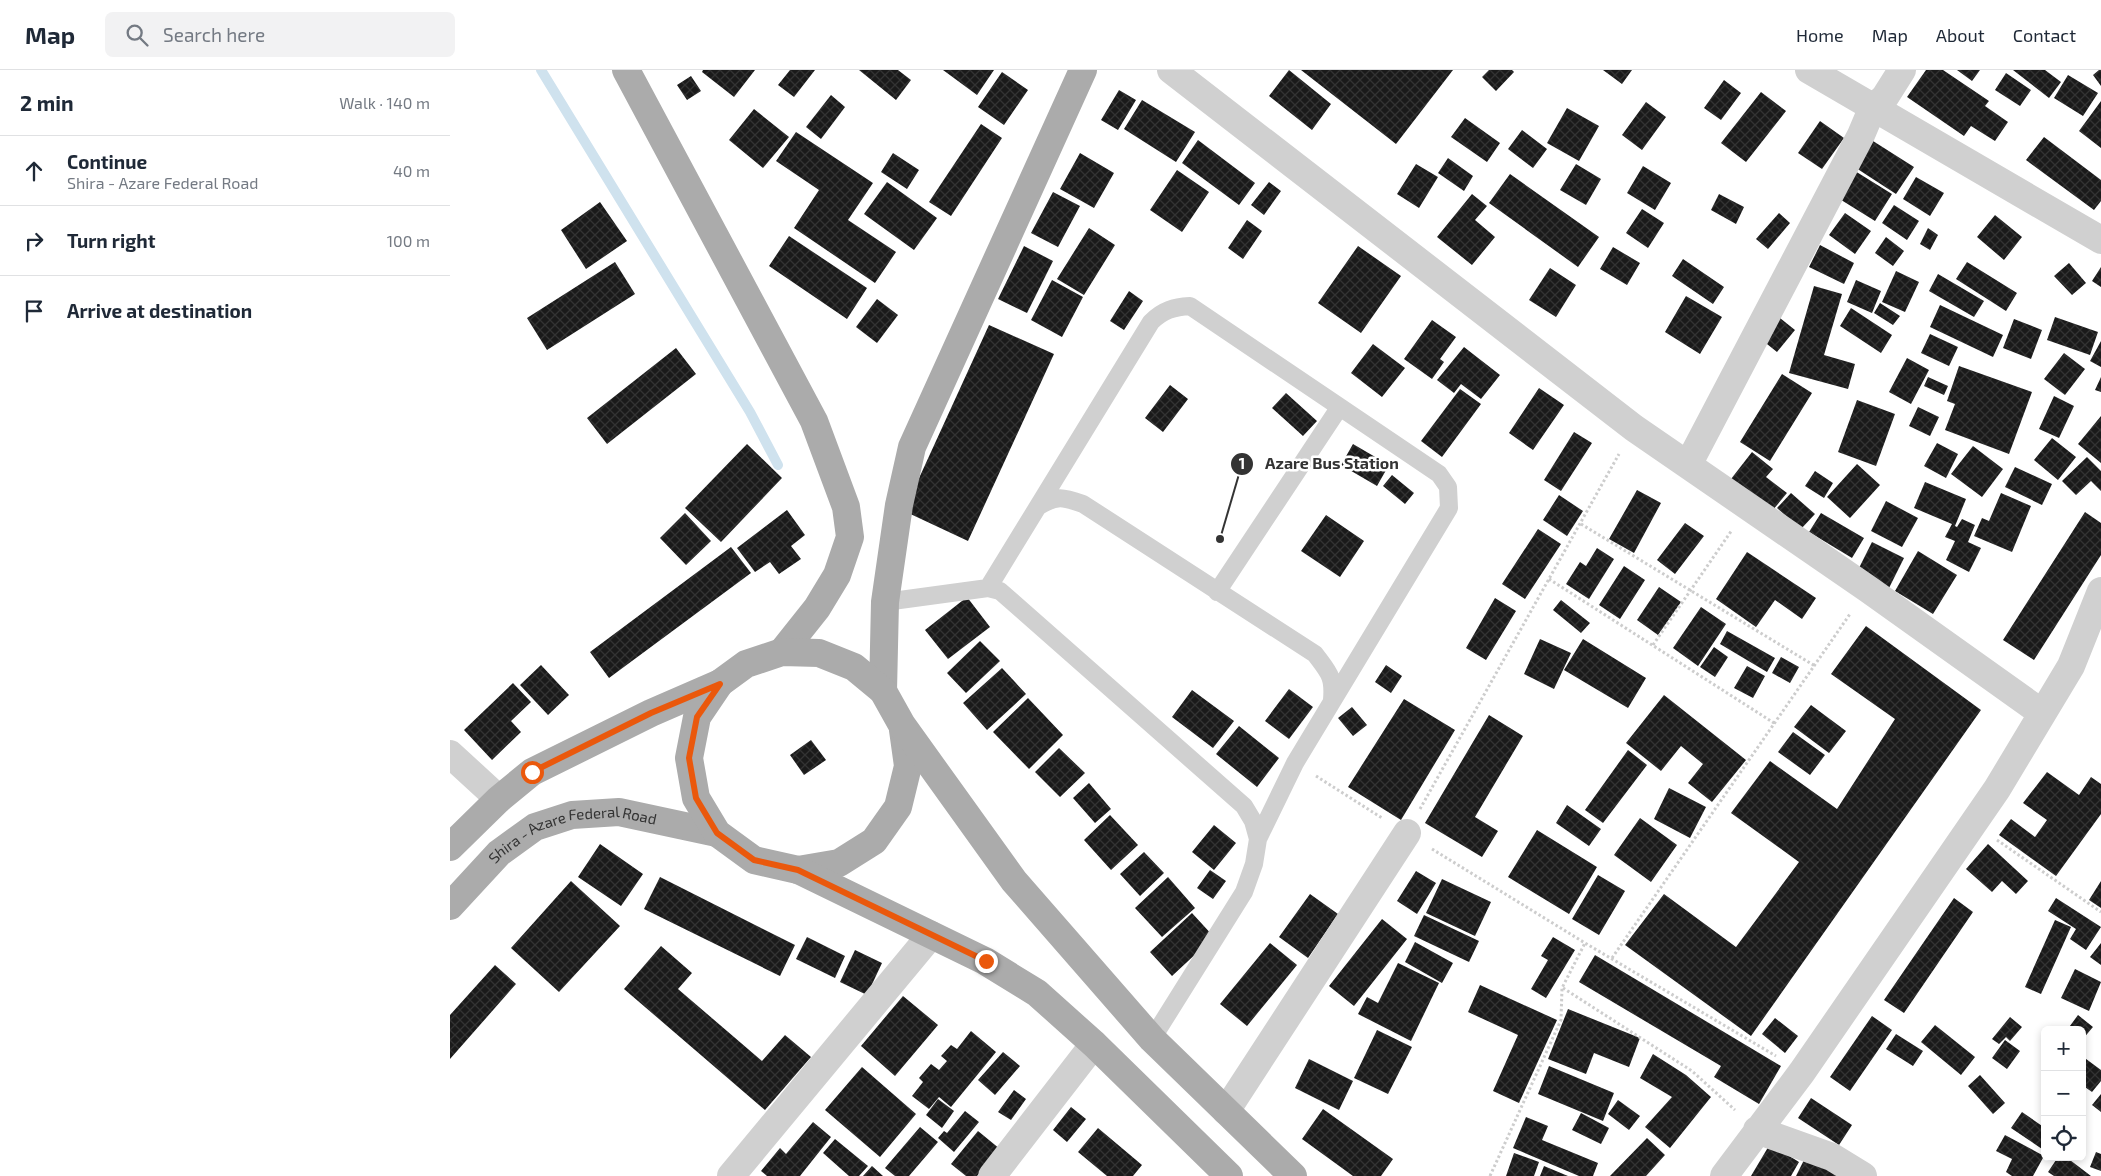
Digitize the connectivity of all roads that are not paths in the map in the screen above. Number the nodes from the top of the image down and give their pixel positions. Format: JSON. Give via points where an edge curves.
{"nodes":[{"id":1,"x":626,"y":70,"type":"edge"},
{"id":2,"x":1083,"y":70,"type":"edge"},
{"id":3,"x":1170,"y":70,"type":"edge"},
{"id":4,"x":1809,"y":70,"type":"edge"},
{"id":5,"x":1902,"y":70,"type":"edge"},
{"id":6,"x":1872,"y":109,"type":"junction"},
{"id":7,"x":2101,"y":240,"type":"edge"},
{"id":8,"x":1339,"y":408,"type":"junction"},
{"id":9,"x":1688,"y":466,"type":"junction"},
{"id":10,"x":1038,"y":506,"type":"junction"},
{"id":11,"x":988,"y":588,"type":"junction"},
{"id":12,"x":2101,"y":591,"type":"edge"},
{"id":13,"x":1217,"y":592,"type":"junction"},
{"id":14,"x":885,"y":602,"type":"junction"},
{"id":15,"x":782,"y":652,"type":"junction"},
{"id":16,"x":720,"y":684,"type":"junction"},
{"id":17,"x":883,"y":691,"type":"junction"},
{"id":18,"x":1332,"y":700,"type":"junction"},
{"id":19,"x":2042,"y":713,"type":"junction"},
{"id":20,"x":902,"y":725,"type":"junction"},
{"id":21,"x":450,"y":754,"type":"edge"},
{"id":22,"x":498,"y":799,"type":"junction"},
{"id":23,"x":717,"y":833,"type":"junction"},
{"id":24,"x":1407,"y":833,"type":"road end"},
{"id":25,"x":1258,"y":839,"type":"junction"},
{"id":26,"x":450,"y":847,"type":"edge"},
{"id":27,"x":798,"y":870,"type":"junction"},
{"id":28,"x":450,"y":906,"type":"edge"},
{"id":29,"x":931,"y":935,"type":"junction"},
{"id":30,"x":1152,"y":1039,"type":"junction"},
{"id":31,"x":1094,"y":1044,"type":"junction"},
{"id":32,"x":1226,"y":1111,"type":"junction"},
{"id":33,"x":1757,"y":1130,"type":"junction"},
{"id":34,"x":731,"y":1176,"type":"edge"},
{"id":35,"x":992,"y":1176,"type":"edge"},
{"id":36,"x":1230,"y":1176,"type":"edge"},
{"id":37,"x":1294,"y":1176,"type":"edge"},
{"id":38,"x":1724,"y":1176,"type":"edge"},
{"id":39,"x":1863,"y":1176,"type":"edge"}],
"edges":[{"from":1,"to":15,"type":"main road","via":[[814,421],[846,506],[850,537],[837,575],[817,608]]},
{"from":2,"to":14,"type":"main road","via":[[912,447]]},
{"from":3,"to":9,"type":"street","via":[[1634,428]]},
{"from":4,"to":6,"type":"street"},
{"from":5,"to":6,"type":"street","via":[[1885,97]]},
{"from":6,"to":7,"type":"street"},
{"from":6,"to":9,"type":"street","via":[[1862,135]]},
{"from":8,"to":10,"type":"lane","via":[[1190,306],[1176,307],[1161,312],[1151,322]]},
{"from":8,"to":13,"type":"lane"},
{"from":8,"to":18,"type":"lane","via":[[1439,474],[1448,487],[1450,498],[1449,508]]},
{"from":9,"to":19,"type":"street"},
{"from":10,"to":11,"type":"lane"},
{"from":10,"to":13,"type":"lane","via":[[1053,498],[1067,498],[1083,504]]},
{"from":11,"to":14,"type":"lane"},
{"from":11,"to":25,"type":"lane","via":[[1000,591],[1244,806]]},
{"from":12,"to":19,"type":"street","via":[[2071,666]]},
{"from":13,"to":18,"type":"lane","via":[[1315,654],[1334,683]]},
{"from":14,"to":17,"type":"main road"},
{"from":15,"to":16,"type":"main road","via":[[746,664]]},
{"from":15,"to":17,"type":"main road","via":[[819,653],[854,667]]},
{"from":16,"to":22,"type":"main road","via":[[651,713],[532,772]]},
{"from":16,"to":23,"type":"main road","via":[[697,717],[689,758],[696,798]]},
{"from":17,"to":20,"type":"main road"},
{"from":18,"to":25,"type":"lane","via":[[1295,763]]},
{"from":19,"to":33,"type":"street","via":[[1973,823],[1802,1072]]},
{"from":20,"to":27,"type":"main road","via":[[908,766],[898,807],[874,841],[839,863]]},
{"from":20,"to":30,"type":"main road","via":[[1014,881]]},
{"from":21,"to":22,"type":"street"},
{"from":22,"to":26,"type":"main road"},
{"from":23,"to":27,"type":"main road","via":[[754,860]]},
{"from":23,"to":28,"type":"main road","name":"Shira - Azare Federal Road","via":[[619,812],[572,816],[535,827],[499,854]]},
{"from":24,"to":32,"type":"street"},
{"from":25,"to":30,"type":"lane","via":[[1254,864],[1244,892]]},
{"from":27,"to":29,"type":"main road"},
{"from":29,"to":31,"type":"main road","via":[[986,961],[1037,993]]},
{"from":29,"to":34,"type":"street"},
{"from":30,"to":32,"type":"main road"},
{"from":31,"to":35,"type":"street"},
{"from":31,"to":36,"type":"main road"},
{"from":32,"to":37,"type":"main road"},
{"from":33,"to":38,"type":"street"},
{"from":33,"to":39,"type":"street","via":[[1832,1157]]}]}
